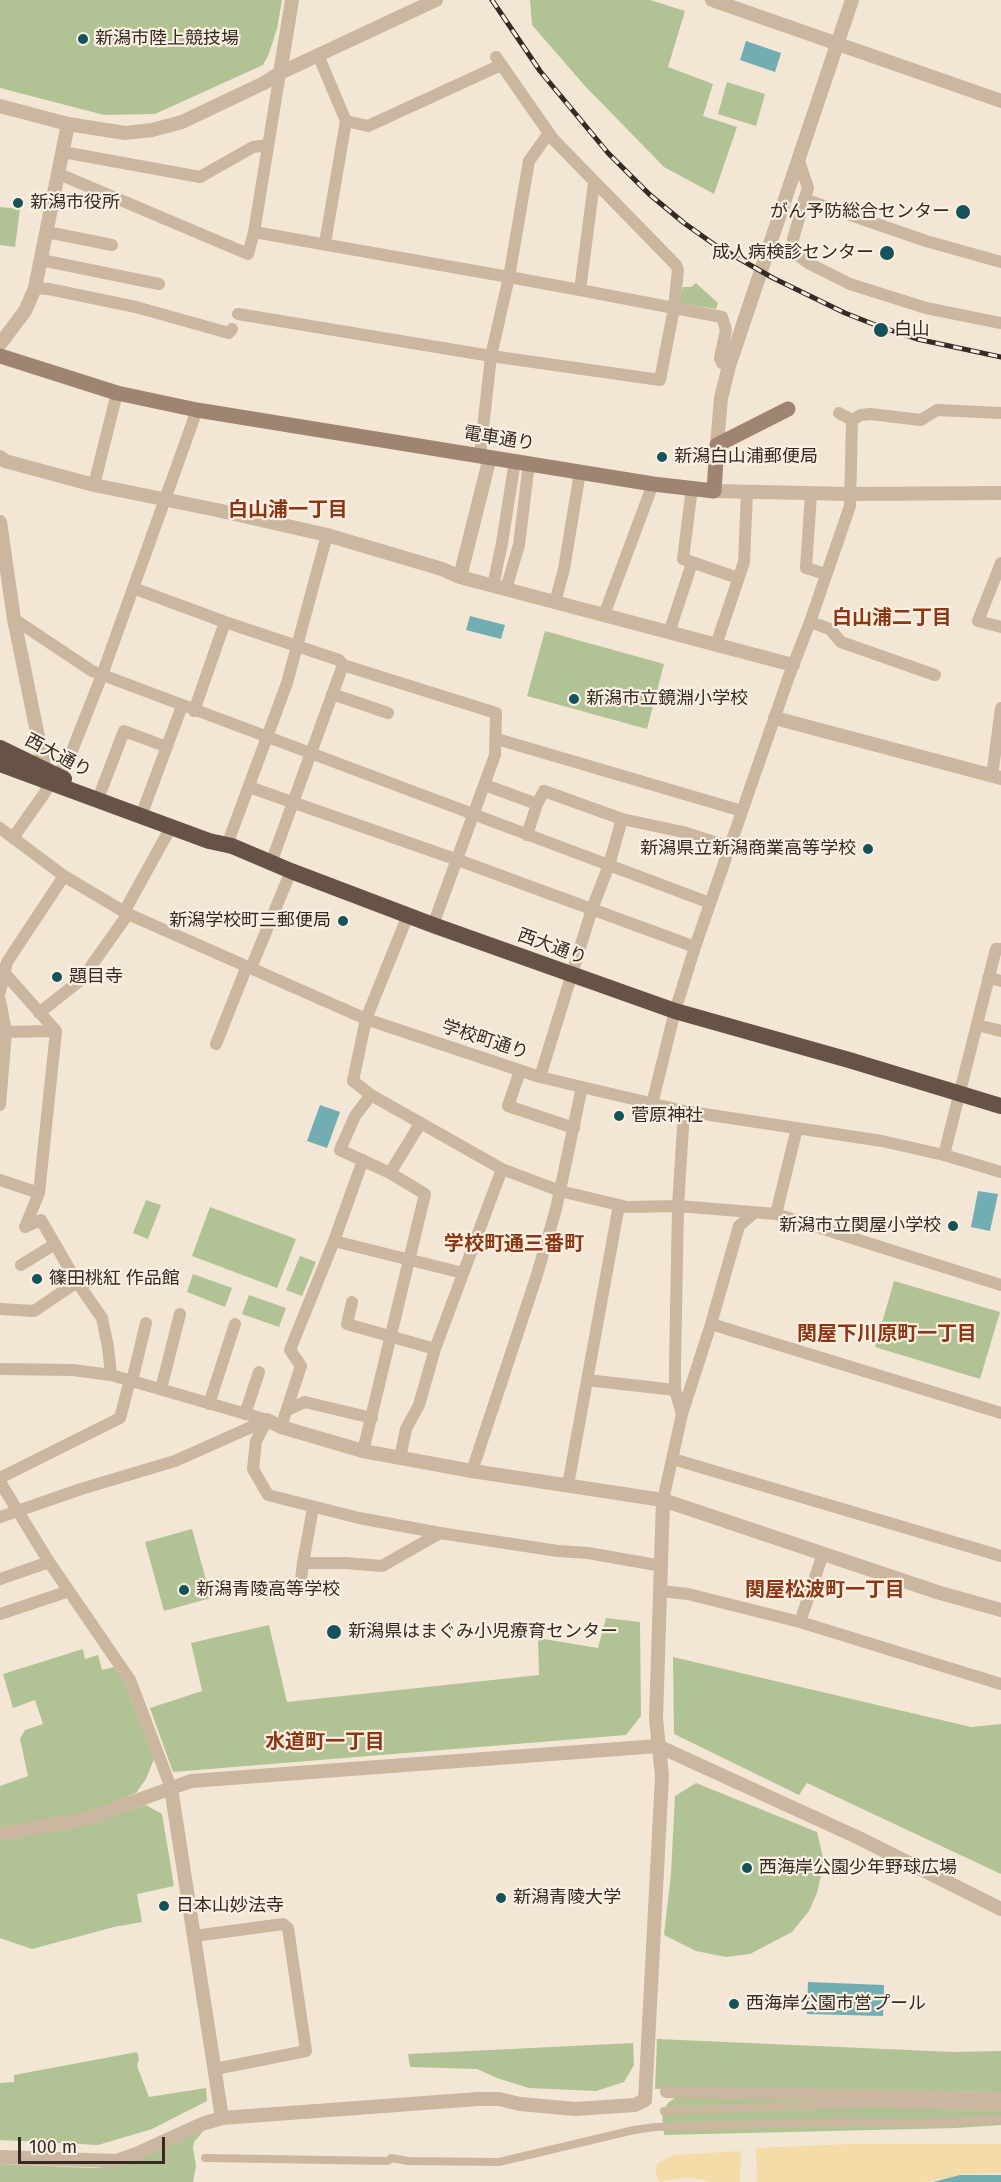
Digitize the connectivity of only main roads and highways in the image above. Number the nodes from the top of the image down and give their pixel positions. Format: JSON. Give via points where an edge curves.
{"nodes":[{"id":1,"x":0,"y":356,"type":"edge"},
{"id":2,"x":788,"y":409,"type":"dead end"},
{"id":3,"x":0,"y":748,"type":"edge"},
{"id":4,"x":0,"y":764,"type":"edge"},
{"id":5,"x":49,"y":774,"type":"junction"},
{"id":6,"x":1001,"y":1106,"type":"edge"}],
"edges":[{"from":1,"to":2,"type":"main road","name":"電車通り","via":[[117,393],[197,410],[714,491],[717,445]]},
{"from":3,"to":5,"type":"highway","name":"西大通り"},
{"from":4,"to":5,"type":"highway","name":"西大通り"},
{"from":5,"to":6,"type":"highway","name":"西大通り","via":[[141,816],[675,1011]]}]}
